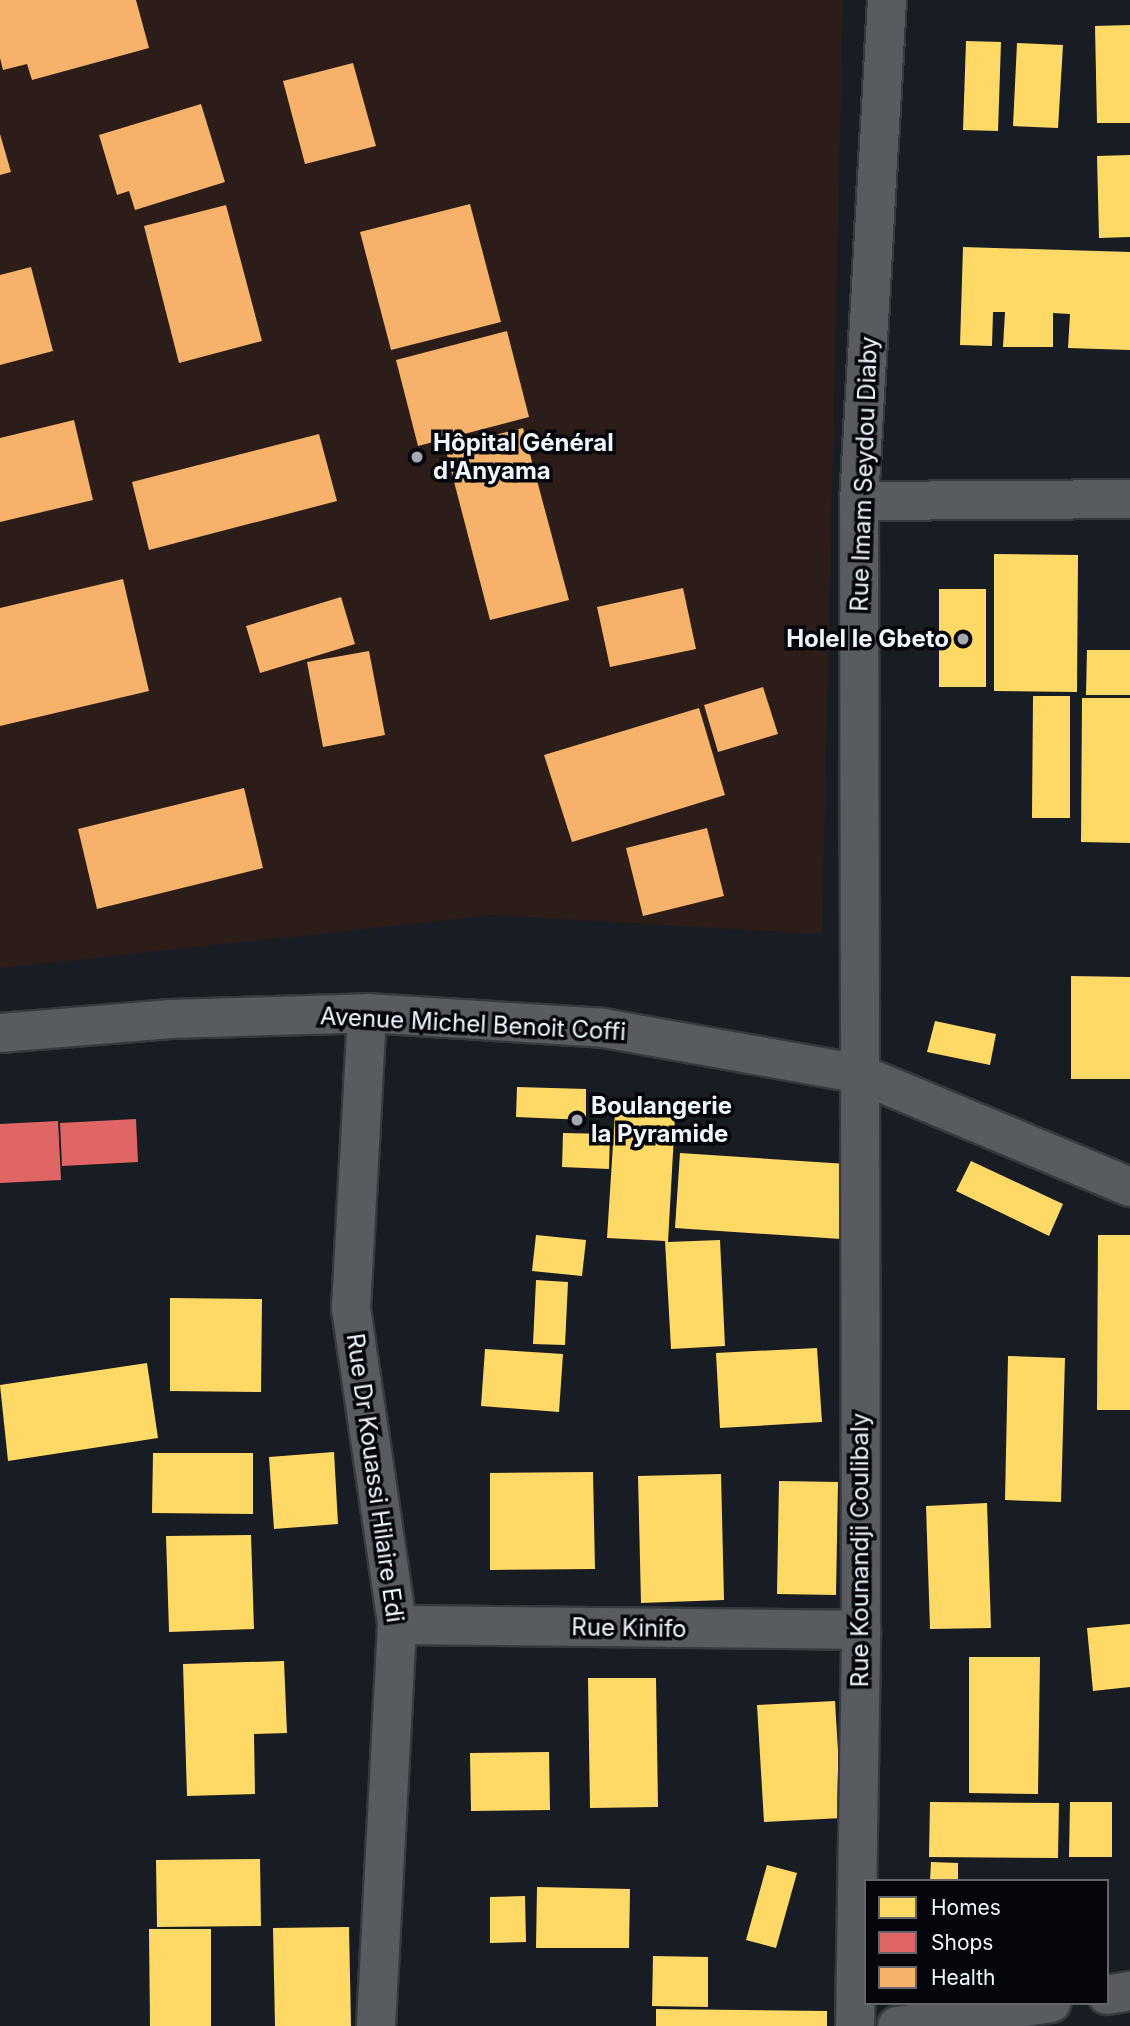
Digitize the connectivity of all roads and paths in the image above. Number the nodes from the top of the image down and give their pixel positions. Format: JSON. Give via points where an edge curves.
{"nodes":[{"id":1,"x":887,"y":0,"type":"edge"},
{"id":2,"x":1130,"y":499,"type":"edge"},
{"id":3,"x":859,"y":500,"type":"junction"},
{"id":4,"x":367,"y":1013,"type":"junction"},
{"id":5,"x":0,"y":1033,"type":"edge"},
{"id":6,"x":860,"y":1074,"type":"junction"},
{"id":7,"x":1130,"y":1187,"type":"edge"},
{"id":8,"x":397,"y":1625,"type":"junction"},
{"id":9,"x":861,"y":1630,"type":"junction"},
{"id":10,"x":1130,"y":1992,"type":"edge"},
{"id":11,"x":1109,"y":1995,"type":"edge"},
{"id":12,"x":1038,"y":2005,"type":"edge"},
{"id":13,"x":376,"y":2026,"type":"edge"},
{"id":14,"x":855,"y":2026,"type":"edge"},
{"id":15,"x":897,"y":2026,"type":"edge"}],
"edges":[{"from":1,"to":3,"type":"street","name":"Rue Imam Seydou Diaby"},
{"from":2,"to":3,"type":"street"},
{"from":3,"to":6,"type":"street","name":"Rue Imam Seydou Diaby"},
{"from":4,"to":5,"type":"street","name":"Avenue Michel Benoit Coffi","via":[[170,1019]]},
{"from":4,"to":6,"type":"street","name":"Avenue Michel Benoit Coffi","via":[[603,1028]]},
{"from":4,"to":8,"type":"street","name":"Rue Dr Kouassi Hilaire Edi","via":[[351,1308]]},
{"from":6,"to":7,"type":"street","name":"Avenue Michel Benoit Coffi"},
{"from":6,"to":9,"type":"street","name":"Rue Kounandji Coulibaly"},
{"from":8,"to":9,"type":"street","name":"Rue Kinifo"},
{"from":8,"to":13,"type":"street","name":"Rue Dr Kouassi Hilaire Edi"},
{"from":9,"to":14,"type":"street","name":"Rue Kounandji Coulibaly"},
{"from":10,"to":11,"type":"street"},
{"from":12,"to":15,"type":"street"}]}
